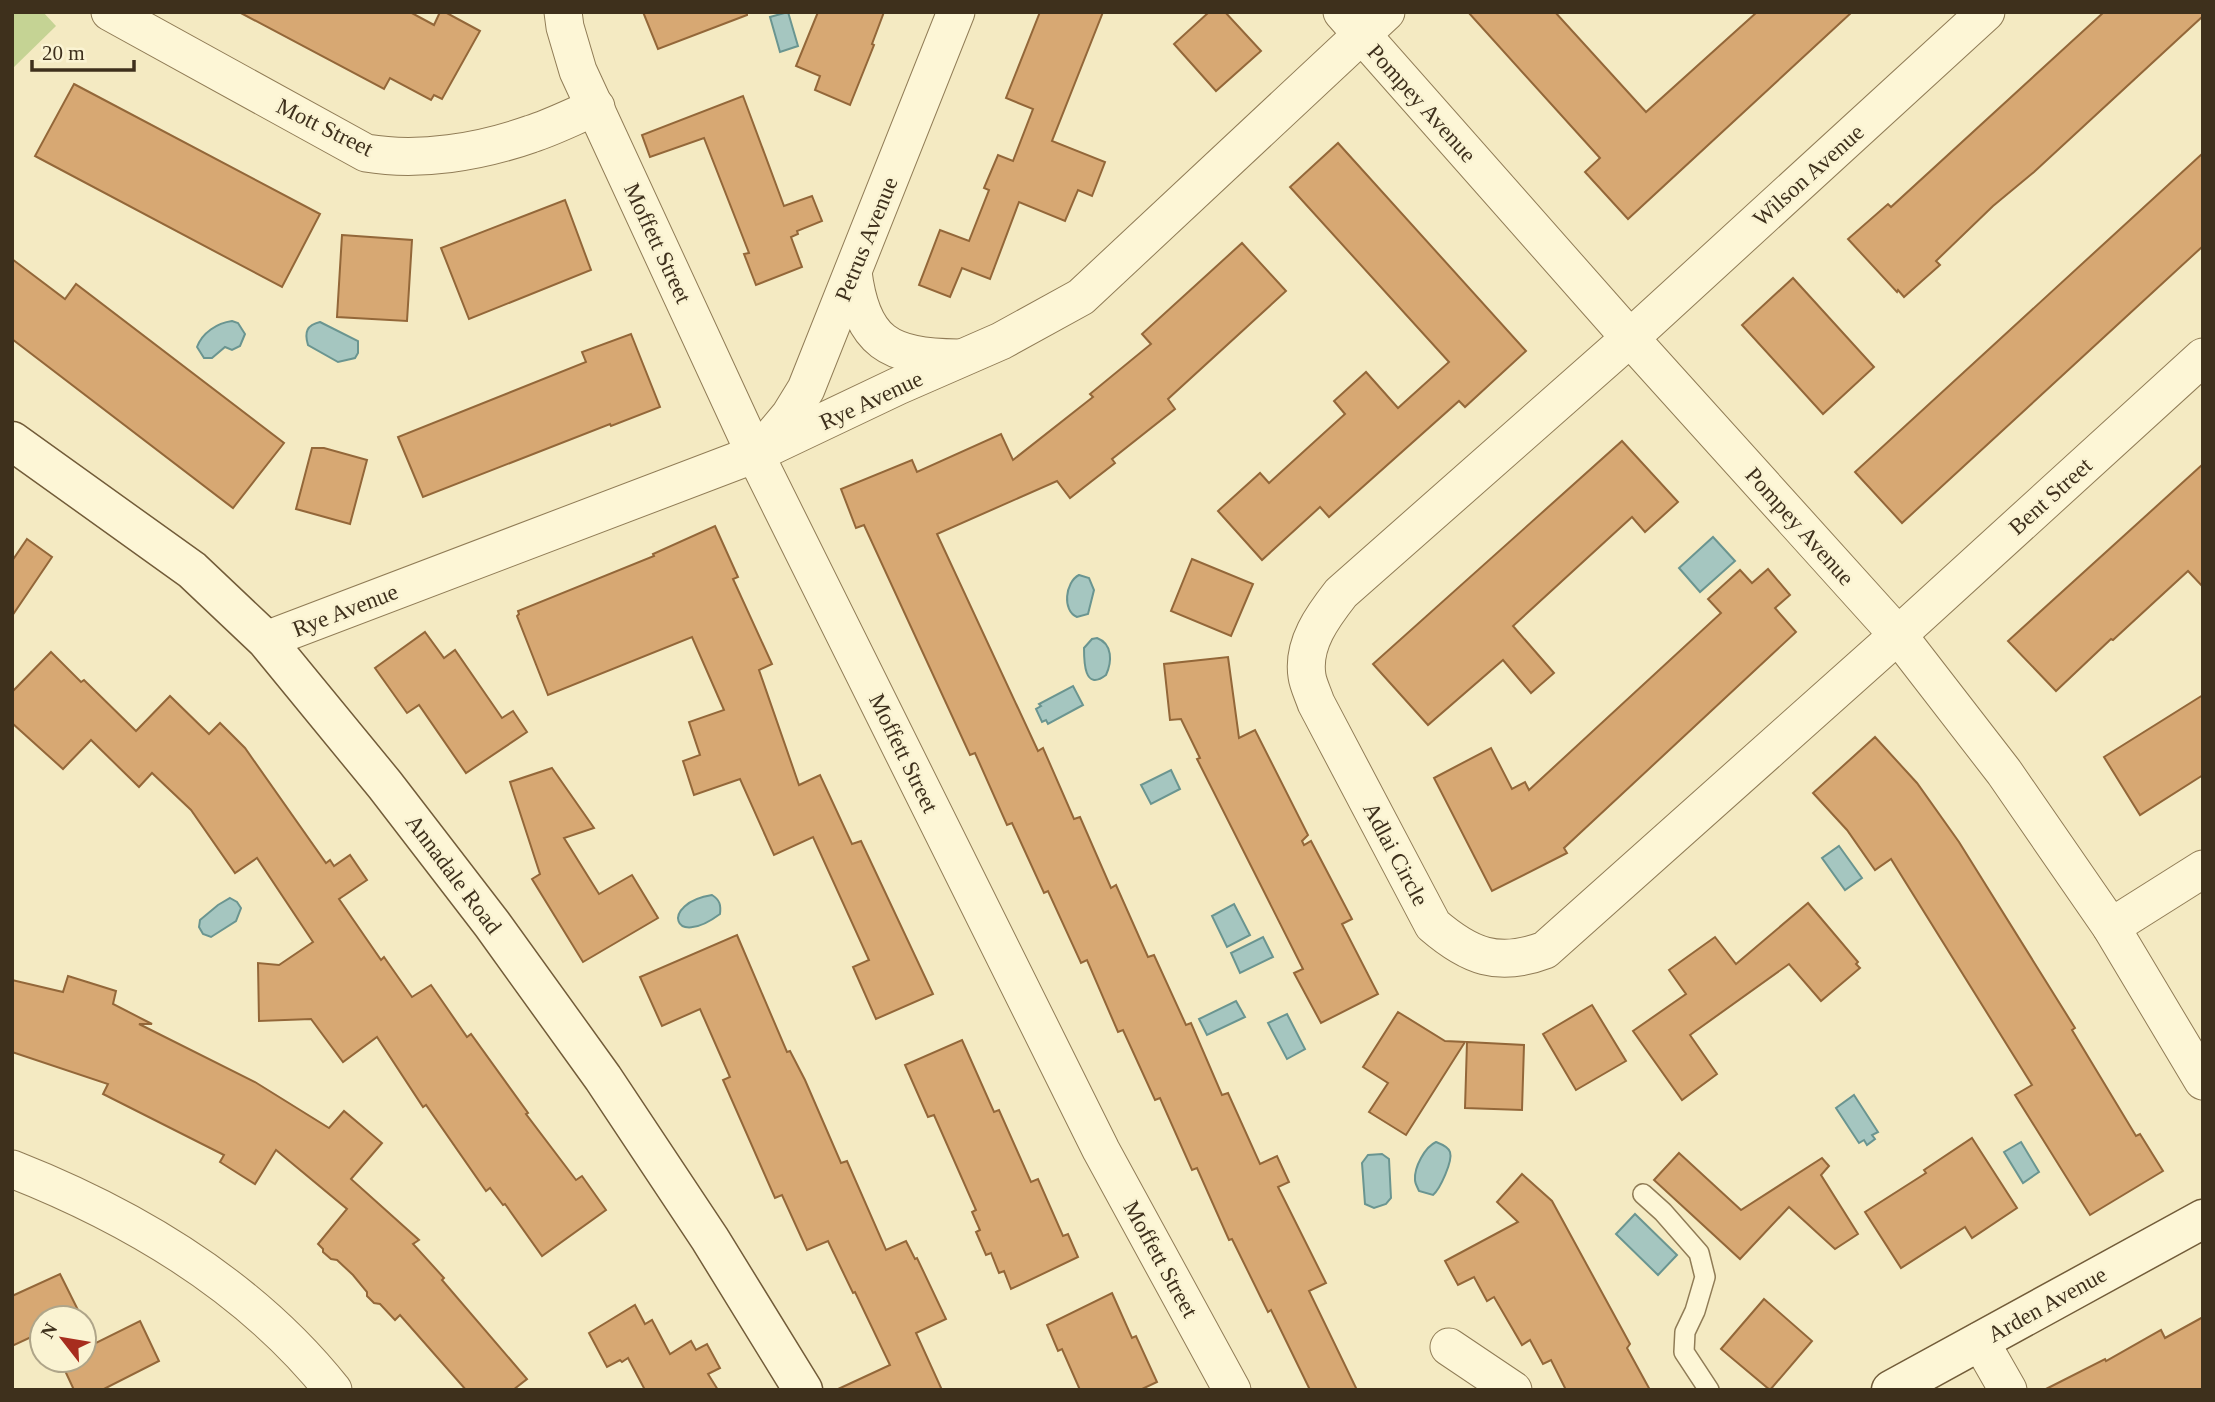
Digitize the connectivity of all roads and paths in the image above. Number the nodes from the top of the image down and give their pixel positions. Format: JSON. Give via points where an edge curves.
{"nodes":[{"id":1,"x":110,"y":12,"type":"edge"},
{"id":2,"x":563,"y":12,"type":"edge"},
{"id":3,"x":956,"y":12,"type":"edge"},
{"id":4,"x":1986,"y":12,"type":"edge"},
{"id":5,"x":1363,"y":20,"type":"edge"},
{"id":6,"x":596,"y":107,"type":"junction"},
{"id":7,"x":853,"y":272,"type":"junction"},
{"id":8,"x":1630,"y":338,"type":"junction"},
{"id":9,"x":2203,"y":357,"type":"edge"},
{"id":10,"x":962,"y":358,"type":"junction"},
{"id":11,"x":12,"y":441,"type":"edge"},
{"id":12,"x":755,"y":454,"type":"junction"},
{"id":13,"x":1898,"y":635,"type":"junction"},
{"id":14,"x":266,"y":640,"type":"junction"},
{"id":15,"x":2203,"y":869,"type":"edge"},
{"id":16,"x":2111,"y":928,"type":"junction"},
{"id":17,"x":2203,"y":1081,"type":"edge"},
{"id":18,"x":12,"y":1169,"type":"edge"},
{"id":19,"x":1643,"y":1194,"type":"dead end"},
{"id":20,"x":2203,"y":1219,"type":"edge"},
{"id":21,"x":1980,"y":1340,"type":"junction"},
{"id":22,"x":1449,"y":1347,"type":"dead end"},
{"id":23,"x":333,"y":1390,"type":"edge"},
{"id":24,"x":803,"y":1390,"type":"edge"},
{"id":25,"x":1233,"y":1390,"type":"edge"},
{"id":26,"x":1513,"y":1390,"type":"edge"},
{"id":27,"x":1709,"y":1390,"type":"edge"},
{"id":28,"x":1891,"y":1390,"type":"edge"},
{"id":29,"x":2008,"y":1390,"type":"edge"}],
"edges":[{"from":1,"to":6,"type":"street","name":"Mott Street","via":[[366,153],[392,157],[468,150],[529,135]]},
{"from":2,"to":6,"type":"street","name":"Moffett Street","via":[[578,71]]},
{"from":3,"to":7,"type":"street","name":"Petrus Avenue"},
{"from":4,"to":8,"type":"street","name":"Wilson Avenue"},
{"from":5,"to":8,"type":"street","name":"Pompey Avenue"},
{"from":5,"to":10,"type":"street","name":"Rye Avenue","via":[[1081,297]]},
{"from":6,"to":12,"type":"street","name":"Moffett Street"},
{"from":7,"to":10,"type":"street","via":[[865,321],[885,344],[917,356]]},
{"from":7,"to":12,"type":"street","name":"Petrus Avenue","via":[[806,389]]},
{"from":8,"to":13,"type":"street","name":"Pompey Avenue"},
{"from":8,"to":13,"type":"street","name":"Adlai Circle","via":[[1341,593],[1308,648],[1307,675],[1317,703],[1433,925],[1485,956],[1524,958],[1545,950]]},
{"from":9,"to":13,"type":"street","name":"Bent Street"},
{"from":10,"to":12,"type":"street","name":"Rye Avenue"},
{"from":11,"to":14,"type":"street","name":"Annadale Road","via":[[192,570]]},
{"from":12,"to":14,"type":"street","name":"Rye Avenue"},
{"from":12,"to":25,"type":"street","name":"Moffett Street","via":[[1101,1150]]},
{"from":13,"to":16,"type":"street","name":"Pompey Avenue","via":[[2004,772]]},
{"from":14,"to":24,"type":"street","name":"Annadale Road","via":[[418,828],[603,1077]]},
{"from":15,"to":16,"type":"street"},
{"from":16,"to":17,"type":"street","name":"Pompey Avenue"},
{"from":18,"to":23,"type":"street","via":[[137,1225],[204,1268],[269,1322]]},
{"from":19,"to":27,"type":"lane","via":[[1699,1253],[1705,1277],[1685,1332],[1684,1352]]},
{"from":20,"to":21,"type":"street","name":"Arden Avenue"},
{"from":21,"to":28,"type":"street","name":"Arden Avenue"},
{"from":21,"to":29,"type":"street"},
{"from":22,"to":26,"type":"street"}]}
